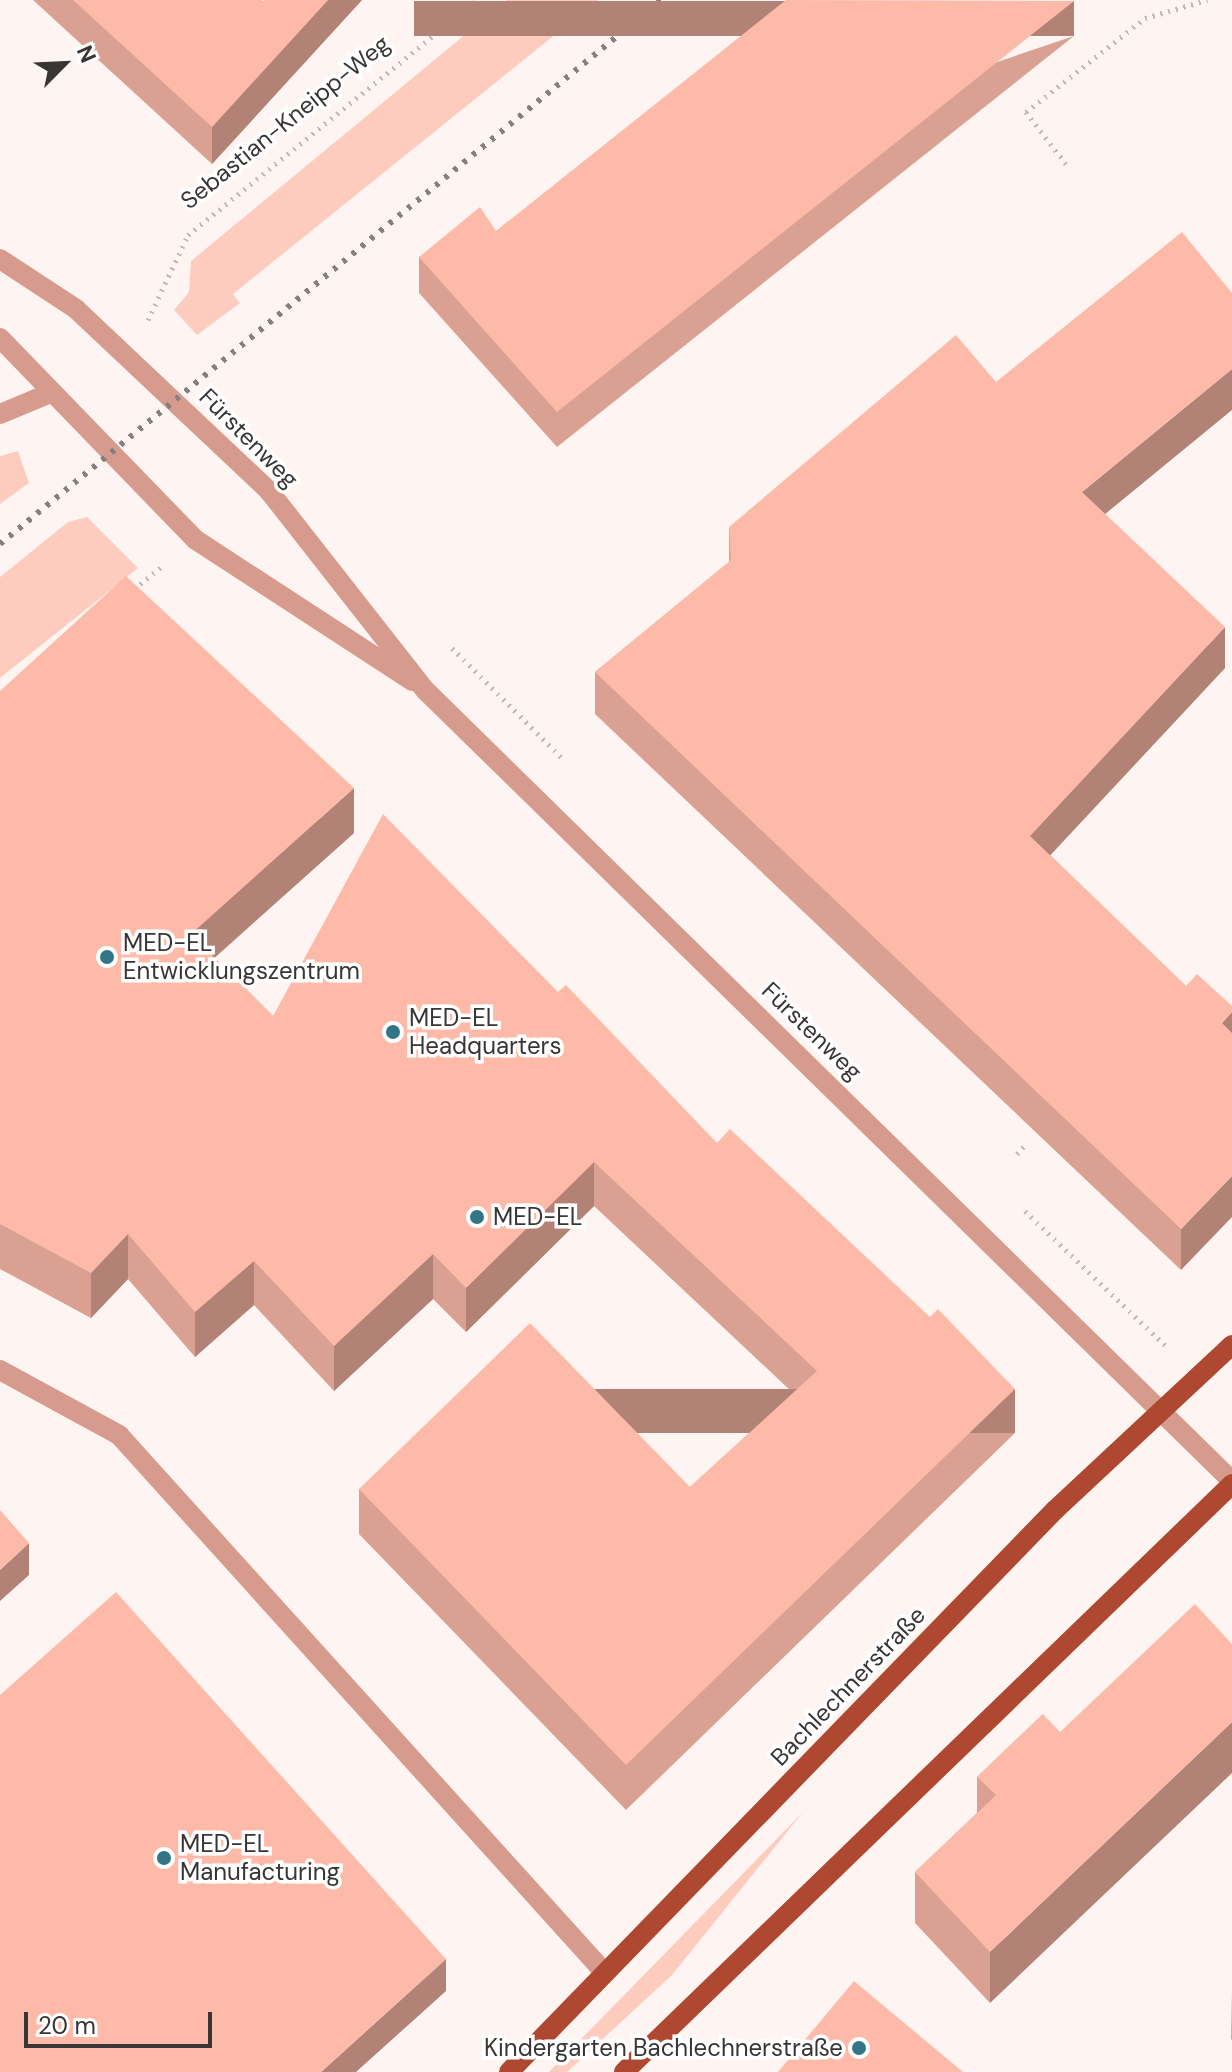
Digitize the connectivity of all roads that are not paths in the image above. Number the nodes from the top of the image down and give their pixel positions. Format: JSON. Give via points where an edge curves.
{"nodes":[{"id":1,"x":0,"y":259,"type":"edge"},
{"id":2,"x":0,"y":338,"type":"edge"},
{"id":3,"x":48,"y":394,"type":"junction"},
{"id":4,"x":0,"y":414,"type":"edge"},
{"id":5,"x":425,"y":690,"type":"junction"},
{"id":6,"x":1232,"y":1345,"type":"edge"},
{"id":7,"x":0,"y":1370,"type":"edge"},
{"id":8,"x":1162,"y":1410,"type":"junction"},
{"id":9,"x":1232,"y":1482,"type":"edge"},
{"id":10,"x":605,"y":1973,"type":"junction"},
{"id":11,"x":509,"y":2072,"type":"edge"},
{"id":12,"x":624,"y":2072,"type":"edge"}],
"edges":[{"from":1,"to":5,"type":"street","name":"Fürstenweg","via":[[76,309],[269,491]]},
{"from":2,"to":3,"type":"street","name":"Fürstenweg"},
{"from":3,"to":4,"type":"street"},
{"from":3,"to":5,"type":"street","name":"Fürstenweg","via":[[196,540]]},
{"from":5,"to":8,"type":"street","name":"Fürstenweg"},
{"from":6,"to":8,"type":"main road","name":"Bachlechnerstraße"},
{"from":7,"to":10,"type":"street","via":[[119,1435]]},
{"from":8,"to":9,"type":"street","name":"Fürstenweg"},
{"from":8,"to":10,"type":"main road","name":"Bachlechnerstraße"},
{"from":9,"to":12,"type":"main road"},
{"from":10,"to":11,"type":"main road","name":"Bachlechnerstraße"}]}
